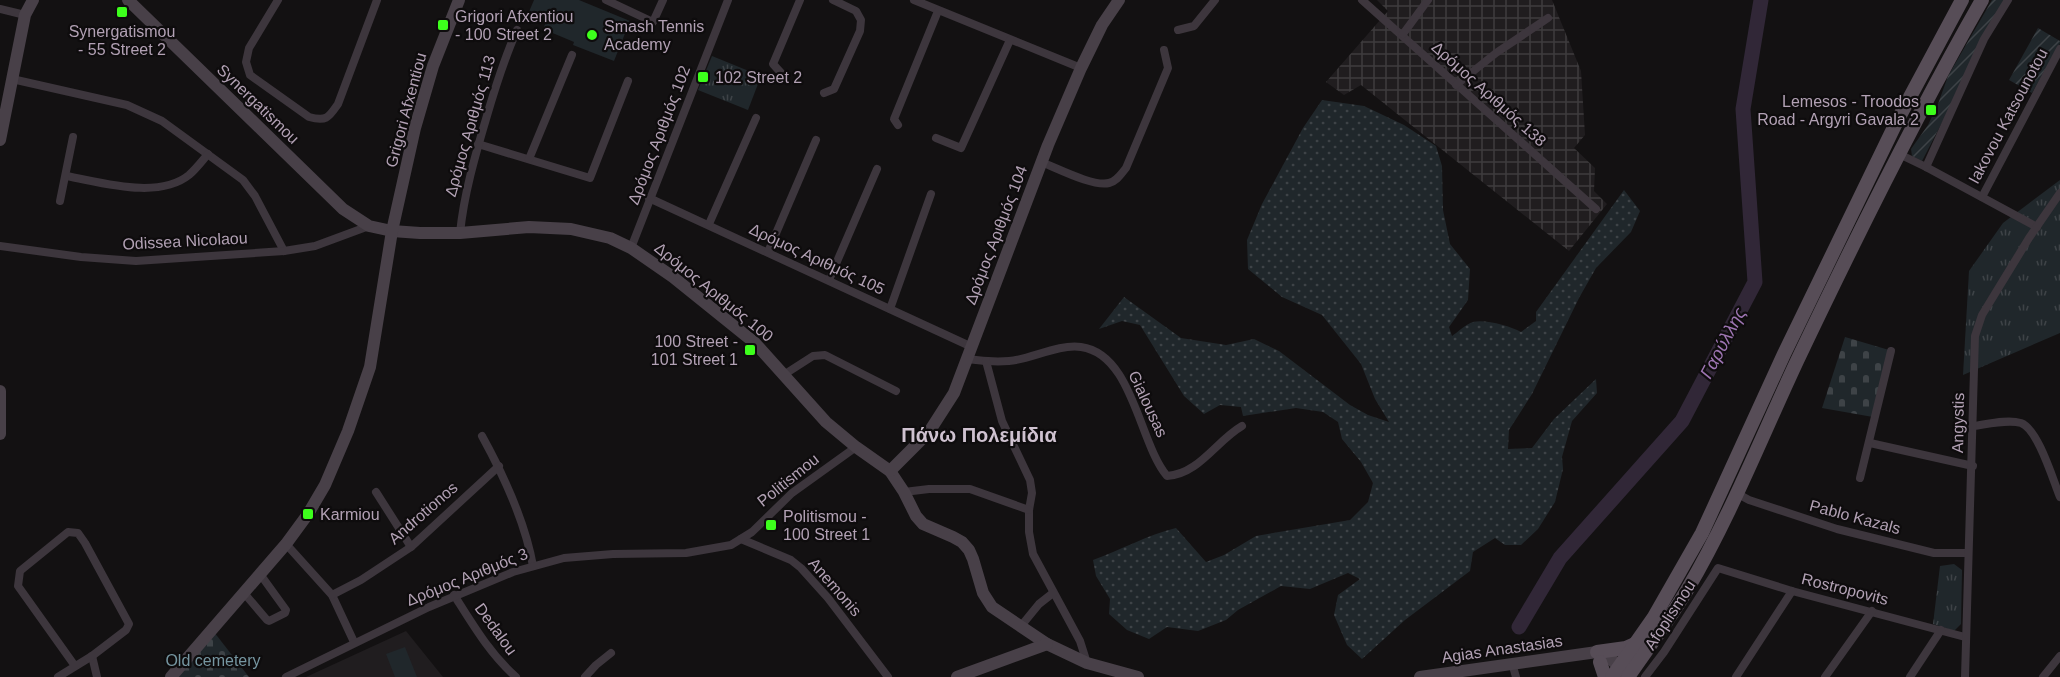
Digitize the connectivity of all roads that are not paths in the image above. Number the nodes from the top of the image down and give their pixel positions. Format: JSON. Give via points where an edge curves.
{"nodes":[{"id":1,"x":33,"y":0,"type":"edge"},
{"id":2,"x":128,"y":0,"type":"edge"},
{"id":3,"x":278,"y":0,"type":"edge"},
{"id":4,"x":376,"y":0,"type":"edge"},
{"id":5,"x":459,"y":0,"type":"edge"},
{"id":6,"x":606,"y":0,"type":"edge"},
{"id":7,"x":663,"y":0,"type":"edge"},
{"id":8,"x":728,"y":0,"type":"edge"},
{"id":9,"x":800,"y":0,"type":"edge"},
{"id":10,"x":833,"y":0,"type":"edge"},
{"id":11,"x":914,"y":0,"type":"edge"},
{"id":12,"x":1119,"y":0,"type":"edge"},
{"id":13,"x":1215,"y":0,"type":"edge"},
{"id":14,"x":1362,"y":0,"type":"edge"},
{"id":15,"x":1428,"y":0,"type":"edge"},
{"id":16,"x":1962,"y":0,"type":"edge"},
{"id":17,"x":1982,"y":0,"type":"edge"},
{"id":18,"x":2008,"y":0,"type":"edge"},
{"id":19,"x":0,"y":9,"type":"edge"},
{"id":20,"x":938,"y":11,"type":"junction"},
{"id":21,"x":25,"y":15,"type":"junction"},
{"id":22,"x":1548,"y":18,"type":"dead end"},
{"id":23,"x":518,"y":30,"type":"dead end"},
{"id":24,"x":1178,"y":30,"type":"dead end"},
{"id":25,"x":1402,"y":34,"type":"junction"},
{"id":26,"x":1010,"y":40,"type":"junction"},
{"id":27,"x":2060,"y":49,"type":"edge"},
{"id":28,"x":1164,"y":50,"type":"dead end"},
{"id":29,"x":573,"y":55,"type":"dead end"},
{"id":30,"x":1081,"y":68,"type":"junction"},
{"id":31,"x":783,"y":75,"type":"dead end"},
{"id":32,"x":12,"y":79,"type":"junction"},
{"id":33,"x":628,"y":81,"type":"dead end"},
{"id":34,"x":1456,"y":85,"type":"junction"},
{"id":35,"x":824,"y":93,"type":"dead end"},
{"id":36,"x":756,"y":118,"type":"dead end"},
{"id":37,"x":898,"y":125,"type":"dead end"},
{"id":38,"x":73,"y":136,"type":"dead end"},
{"id":39,"x":936,"y":138,"type":"dead end"},
{"id":40,"x":0,"y":140,"type":"edge"},
{"id":41,"x":816,"y":140,"type":"dead end"},
{"id":42,"x":478,"y":144,"type":"junction"},
{"id":43,"x":208,"y":154,"type":"junction"},
{"id":44,"x":1899,"y":154,"type":"junction"},
{"id":45,"x":529,"y":159,"type":"junction"},
{"id":46,"x":1041,"y":162,"type":"junction"},
{"id":47,"x":1926,"y":167,"type":"junction"},
{"id":48,"x":877,"y":169,"type":"dead end"},
{"id":49,"x":66,"y":176,"type":"junction"},
{"id":50,"x":2060,"y":193,"type":"edge"},
{"id":51,"x":931,"y":194,"type":"dead end"},
{"id":52,"x":1982,"y":197,"type":"junction"},
{"id":53,"x":649,"y":198,"type":"junction"},
{"id":54,"x":60,"y":201,"type":"dead end"},
{"id":55,"x":1596,"y":209,"type":"dead end"},
{"id":56,"x":709,"y":224,"type":"junction"},
{"id":57,"x":369,"y":226,"type":"junction"},
{"id":58,"x":2037,"y":227,"type":"junction"},
{"id":59,"x":393,"y":231,"type":"junction"},
{"id":60,"x":460,"y":233,"type":"junction"},
{"id":61,"x":0,"y":246,"type":"edge"},
{"id":62,"x":631,"y":248,"type":"junction"},
{"id":63,"x":284,"y":251,"type":"junction"},
{"id":64,"x":768,"y":252,"type":"junction"},
{"id":65,"x":829,"y":280,"type":"junction"},
{"id":66,"x":890,"y":309,"type":"junction"},
{"id":67,"x":1891,"y":351,"type":"dead end"},
{"id":68,"x":970,"y":353,"type":"junction"},
{"id":69,"x":986,"y":361,"type":"junction"},
{"id":70,"x":785,"y":374,"type":"junction"},
{"id":71,"x":896,"y":391,"type":"dead end"},
{"id":72,"x":0,"y":392,"type":"edge"},
{"id":73,"x":1242,"y":426,"type":"dead end"},
{"id":74,"x":1974,"y":426,"type":"junction"},
{"id":75,"x":0,"y":434,"type":"edge"},
{"id":76,"x":482,"y":436,"type":"dead end"},
{"id":77,"x":1870,"y":442,"type":"junction"},
{"id":78,"x":856,"y":447,"type":"junction"},
{"id":79,"x":499,"y":466,"type":"junction"},
{"id":80,"x":1972,"y":466,"type":"junction"},
{"id":81,"x":890,"y":471,"type":"junction"},
{"id":82,"x":1860,"y":478,"type":"dead end"},
{"id":83,"x":376,"y":492,"type":"dead end"},
{"id":84,"x":904,"y":492,"type":"junction"},
{"id":85,"x":1738,"y":494,"type":"junction"},
{"id":86,"x":2060,"y":497,"type":"edge"},
{"id":87,"x":1029,"y":510,"type":"junction"},
{"id":88,"x":741,"y":539,"type":"junction"},
{"id":89,"x":286,"y":544,"type":"junction"},
{"id":90,"x":411,"y":547,"type":"junction"},
{"id":91,"x":1968,"y":553,"type":"junction"},
{"id":92,"x":533,"y":566,"type":"junction"},
{"id":93,"x":1718,"y":568,"type":"joint"},
{"id":94,"x":260,"y":574,"type":"junction"},
{"id":95,"x":1792,"y":591,"type":"junction"},
{"id":96,"x":244,"y":593,"type":"junction"},
{"id":97,"x":1053,"y":593,"type":"junction"},
{"id":98,"x":332,"y":595,"type":"junction"},
{"id":99,"x":454,"y":596,"type":"junction"},
{"id":100,"x":1872,"y":611,"type":"junction"},
{"id":101,"x":1021,"y":626,"type":"junction"},
{"id":102,"x":1941,"y":630,"type":"junction"},
{"id":103,"x":1965,"y":637,"type":"junction"},
{"id":104,"x":354,"y":642,"type":"junction"},
{"id":105,"x":1047,"y":644,"type":"junction"},
{"id":106,"x":1635,"y":644,"type":"junction"},
{"id":107,"x":611,"y":653,"type":"dead end"},
{"id":108,"x":92,"y":656,"type":"junction"},
{"id":109,"x":1595,"y":656,"type":"junction"},
{"id":110,"x":2060,"y":656,"type":"edge"},
{"id":111,"x":1087,"y":663,"type":"junction"},
{"id":112,"x":1512,"y":663,"type":"junction"},
{"id":113,"x":75,"y":666,"type":"junction"},
{"id":114,"x":1619,"y":675,"type":"edge"},
{"id":115,"x":58,"y":677,"type":"edge"},
{"id":116,"x":97,"y":677,"type":"edge"},
{"id":117,"x":171,"y":677,"type":"edge"},
{"id":118,"x":286,"y":677,"type":"edge"},
{"id":119,"x":516,"y":677,"type":"edge"},
{"id":120,"x":585,"y":677,"type":"edge"},
{"id":121,"x":888,"y":677,"type":"edge"},
{"id":122,"x":957,"y":677,"type":"edge"},
{"id":123,"x":1138,"y":677,"type":"edge"},
{"id":124,"x":1420,"y":677,"type":"edge"},
{"id":125,"x":1516,"y":677,"type":"edge"},
{"id":126,"x":1645,"y":677,"type":"edge"},
{"id":127,"x":1736,"y":677,"type":"edge"},
{"id":128,"x":1825,"y":677,"type":"edge"},
{"id":129,"x":1910,"y":677,"type":"edge"},
{"id":130,"x":1965,"y":677,"type":"edge"},
{"id":131,"x":2043,"y":677,"type":"edge"}],
"edges":[{"from":1,"to":21,"type":"street"},
{"from":2,"to":57,"type":"street","name":"Synergatismou","via":[[343,209]]},
{"from":3,"to":4,"type":"street","via":[[249,48],[246,62],[250,75],[309,117],[320,120],[329,117],[338,104]]},
{"from":5,"to":59,"type":"street","name":"Grigori Afxentiou","via":[[415,128]]},
{"from":6,"to":7,"type":"street","via":[[653,22]]},
{"from":8,"to":53,"type":"street","name":"Δρόμος Αριθμός 102"},
{"from":9,"to":31,"type":"street","via":[[773,64]]},
{"from":10,"to":35,"type":"street","via":[[856,11],[861,20],[860,31],[834,89]]},
{"from":11,"to":20,"type":"street"},
{"from":12,"to":30,"type":"street","name":"Δρόμος Αριθμός 104"},
{"from":13,"to":24,"type":"street","via":[[1194,26]]},
{"from":14,"to":25,"type":"street","name":"Δρόμος Αριθμός 138"},
{"from":15,"to":25,"type":"street"},
{"from":16,"to":106,"type":"main road","via":[[1896,123],[1702,533]]},
{"from":17,"to":44,"type":"main road"},
{"from":18,"to":47,"type":"street","via":[[1984,39]]},
{"from":19,"to":21,"type":"street"},
{"from":20,"to":26,"type":"street"},
{"from":20,"to":37,"type":"street","via":[[894,119]]},
{"from":21,"to":32,"type":"street"},
{"from":22,"to":34,"type":"street"},
{"from":23,"to":42,"type":"street","name":"Δρόμος Αριθμός 113","via":[[504,58]]},
{"from":25,"to":34,"type":"street","name":"Δρόμος Αριθμός 138"},
{"from":26,"to":30,"type":"street"},
{"from":26,"to":39,"type":"street","via":[[961,148]]},
{"from":27,"to":52,"type":"street","name":"Iakovou Katsounotou"},
{"from":28,"to":46,"type":"street","via":[[1168,68],[1118,179],[1098,183]]},
{"from":29,"to":45,"type":"street"},
{"from":30,"to":46,"type":"street","name":"Δρόμος Αριθμός 104"},
{"from":32,"to":40,"type":"street"},
{"from":32,"to":43,"type":"street","via":[[127,105],[162,121]]},
{"from":33,"to":45,"type":"street","via":[[590,178]]},
{"from":34,"to":55,"type":"street","name":"Δρόμος Αριθμός 138"},
{"from":36,"to":56,"type":"street"},
{"from":38,"to":49,"type":"street"},
{"from":41,"to":64,"type":"street"},
{"from":42,"to":45,"type":"street"},
{"from":42,"to":60,"type":"street","name":"Δρόμος Αριθμός 113"},
{"from":43,"to":49,"type":"street","via":[[188,176],[163,186],[140,188]]},
{"from":43,"to":63,"type":"street","via":[[243,180]]},
{"from":44,"to":47,"type":"street"},
{"from":44,"to":85,"type":"main road","via":[[1797,361]]},
{"from":46,"to":68,"type":"street","name":"Δρόμος Αριθμός 104"},
{"from":47,"to":52,"type":"street"},
{"from":48,"to":65,"type":"street"},
{"from":49,"to":54,"type":"street"},
{"from":50,"to":58,"type":"street","name":"Angystis"},
{"from":51,"to":66,"type":"street"},
{"from":52,"to":58,"type":"street"},
{"from":53,"to":56,"type":"street","name":"Δρόμος Αριθμός 105"},
{"from":53,"to":62,"type":"street","name":"Δρόμος Αριθμός 102"},
{"from":56,"to":64,"type":"street","name":"Δρόμος Αριθμός 105"},
{"from":57,"to":59,"type":"street","name":"Δρόμος Αριθμός 100"},
{"from":57,"to":63,"type":"street","name":"Odissea Nicolaou","via":[[315,246]]},
{"from":58,"to":74,"type":"street","name":"Angystis","via":[[1979,320],[1975,336]]},
{"from":59,"to":60,"type":"street","name":"Δρόμος Αριθμός 100"},
{"from":59,"to":89,"type":"street","via":[[370,367],[348,432],[325,485]]},
{"from":60,"to":62,"type":"street","name":"Δρόμος Αριθμός 100","via":[[529,227],[571,229],[610,238]]},
{"from":61,"to":63,"type":"street","name":"Odissea Nicolaou","via":[[136,261]]},
{"from":62,"to":70,"type":"street","name":"Δρόμος Αριθμός 100","via":[[755,343]]},
{"from":64,"to":65,"type":"street","name":"Δρόμος Αριθμός 105"},
{"from":65,"to":66,"type":"street","name":"Δρόμος Αριθμός 105"},
{"from":66,"to":68,"type":"street","name":"Δρόμος Αριθμός 105"},
{"from":67,"to":77,"type":"street"},
{"from":68,"to":69,"type":"street","name":"Gialousas"},
{"from":68,"to":81,"type":"street","name":"Δρόμος Αριθμός 104","via":[[942,414]]},
{"from":69,"to":73,"type":"street","name":"Gialousas","via":[[1009,361],[1081,347],[1100,354],[1114,367],[1132,399],[1159,466],[1167,476],[1192,469]]},
{"from":69,"to":87,"type":"street","via":[[1002,421],[1030,480]]},
{"from":70,"to":71,"type":"street","via":[[813,356],[825,355]]},
{"from":70,"to":78,"type":"street","name":"Δρόμος Αριθμός 100","via":[[826,422]]},
{"from":72,"to":75,"type":"street"},
{"from":74,"to":80,"type":"street","name":"Angystis"},
{"from":74,"to":86,"type":"street","via":[[2015,422],[2027,426],[2035,436]]},
{"from":76,"to":79,"type":"street"},
{"from":77,"to":80,"type":"street"},
{"from":77,"to":82,"type":"street"},
{"from":78,"to":81,"type":"street","name":"Δρόμος Αριθμός 100"},
{"from":78,"to":88,"type":"street","name":"Politismou","via":[[792,493]]},
{"from":79,"to":90,"type":"street","name":"Androtionos"},
{"from":79,"to":92,"type":"street"},
{"from":80,"to":91,"type":"street","name":"Angystis"},
{"from":81,"to":84,"type":"street"},
{"from":83,"to":90,"type":"street"},
{"from":84,"to":87,"type":"street","via":[[970,489]]},
{"from":84,"to":101,"type":"street","via":[[923,524],[953,537],[969,550],[987,600]]},
{"from":85,"to":91,"type":"street","name":"Pablo Kazals","via":[[1837,529],[1934,553]]},
{"from":85,"to":114,"type":"main road","via":[[1688,589]]},
{"from":87,"to":97,"type":"street","via":[[1034,554]]},
{"from":88,"to":92,"type":"street","name":"Δρόμος Αριθμός 3","via":[[697,551],[564,558]]},
{"from":88,"to":121,"type":"street","name":"Anemonis","via":[[801,568]]},
{"from":89,"to":94,"type":"street"},
{"from":89,"to":98,"type":"street"},
{"from":90,"to":98,"type":"street","name":"Androtionos"},
{"from":91,"to":103,"type":"street","name":"Angystis"},
{"from":92,"to":99,"type":"street","name":"Δρόμος Αριθμός 3"},
{"from":93,"to":95,"type":"street","name":"Rostropovits"},
{"from":93,"to":126,"type":"street","name":"Afoplismou"},
{"from":94,"to":96,"type":"street"},
{"from":94,"to":96,"type":"street","via":[[285,614],[267,620]]},
{"from":95,"to":100,"type":"street","name":"Rostropovits"},
{"from":95,"to":127,"type":"street"},
{"from":96,"to":117,"type":"street"},
{"from":97,"to":101,"type":"street"},
{"from":97,"to":111,"type":"street","via":[[1080,641]]},
{"from":98,"to":104,"type":"street"},
{"from":99,"to":104,"type":"street","name":"Δρόμος Αριθμός 3"},
{"from":99,"to":119,"type":"street","name":"Dedalou","via":[[488,648]]},
{"from":100,"to":102,"type":"street","name":"Rostropovits"},
{"from":100,"to":128,"type":"street"},
{"from":101,"to":105,"type":"street"},
{"from":102,"to":103,"type":"street","name":"Rostropovits"},
{"from":102,"to":129,"type":"street"},
{"from":103,"to":130,"type":"street","name":"Angystis"},
{"from":104,"to":118,"type":"street","name":"Δρόμος Αριθμός 3"},
{"from":105,"to":111,"type":"street"},
{"from":105,"to":122,"type":"street"},
{"from":106,"to":109,"type":"main road"},
{"from":106,"to":114,"type":"main road"},
{"from":107,"to":120,"type":"street"},
{"from":108,"to":113,"type":"street"},
{"from":108,"to":113,"type":"street","via":[[129,624],[85,543],[78,533],[68,532],[20,571],[18,586]]},
{"from":108,"to":116,"type":"street"},
{"from":109,"to":112,"type":"street","name":"Agias Anastasias"},
{"from":109,"to":114,"type":"main road"},
{"from":110,"to":131,"type":"street"},
{"from":111,"to":123,"type":"street"},
{"from":112,"to":124,"type":"street","name":"Agias Anastasias"},
{"from":112,"to":125,"type":"street"},
{"from":113,"to":115,"type":"street"}]}
